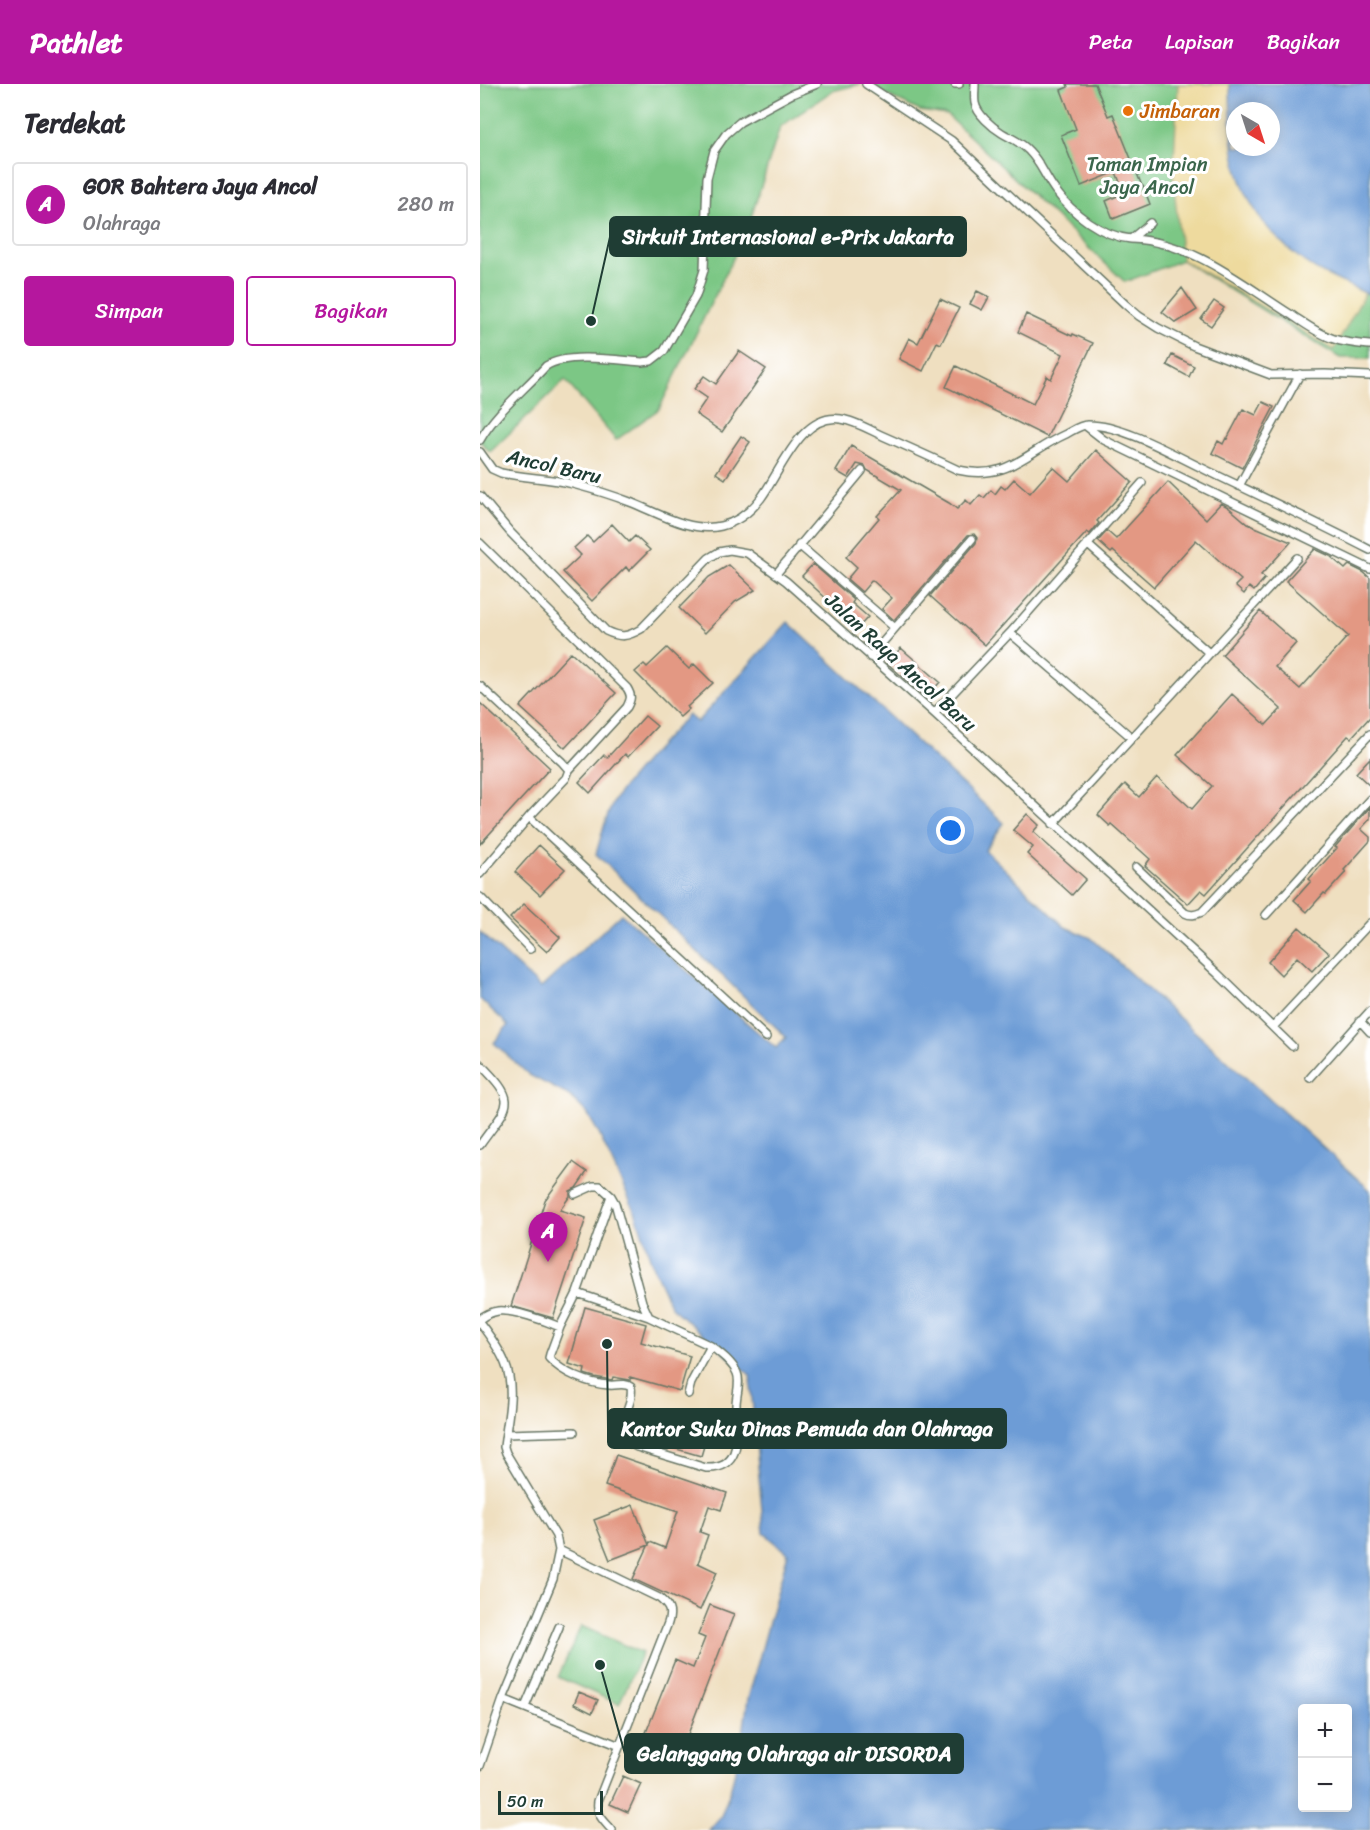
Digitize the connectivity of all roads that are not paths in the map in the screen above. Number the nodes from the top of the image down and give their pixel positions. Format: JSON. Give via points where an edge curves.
{"nodes":[{"id":1,"x":817,"y":84,"type":"edge"},
{"id":2,"x":866,"y":84,"type":"edge"},
{"id":3,"x":975,"y":84,"type":"edge"},
{"id":4,"x":1150,"y":223,"type":"dead end"},
{"id":5,"x":1131,"y":239,"type":"junction"},
{"id":6,"x":1370,"y":345,"type":"edge"},
{"id":7,"x":1300,"y":374,"type":"junction"},
{"id":8,"x":1370,"y":376,"type":"edge"},
{"id":9,"x":1085,"y":425,"type":"junction"},
{"id":10,"x":482,"y":430,"type":"edge"},
{"id":11,"x":480,"y":440,"type":"edge"},
{"id":12,"x":480,"y":452,"type":"edge"},
{"id":13,"x":862,"y":471,"type":"dead end"},
{"id":14,"x":1142,"y":483,"type":"dead end"},
{"id":15,"x":1239,"y":486,"type":"junction"},
{"id":16,"x":480,"y":496,"type":"edge"},
{"id":17,"x":972,"y":539,"type":"dead end"},
{"id":18,"x":480,"y":543,"type":"edge"},
{"id":19,"x":1087,"y":544,"type":"junction"},
{"id":20,"x":799,"y":545,"type":"junction"},
{"id":21,"x":1370,"y":550,"type":"edge"},
{"id":22,"x":1297,"y":558,"type":"dead end"},
{"id":23,"x":1370,"y":569,"type":"edge"},
{"id":24,"x":776,"y":574,"type":"junction"},
{"id":25,"x":895,"y":628,"type":"junction"},
{"id":26,"x":1010,"y":633,"type":"junction"},
{"id":27,"x":1209,"y":653,"type":"junction"},
{"id":28,"x":870,"y":657,"type":"junction"},
{"id":29,"x":480,"y":686,"type":"edge"},
{"id":30,"x":934,"y":713,"type":"junction"},
{"id":31,"x":1370,"y":734,"type":"edge"},
{"id":32,"x":1131,"y":737,"type":"junction"},
{"id":33,"x":569,"y":770,"type":"junction"},
{"id":34,"x":1370,"y":799,"type":"edge"},
{"id":35,"x":529,"y":817,"type":"junction"},
{"id":36,"x":1053,"y":824,"type":"junction"},
{"id":37,"x":1136,"y":867,"type":"dead end"},
{"id":38,"x":480,"y":873,"type":"edge"},
{"id":39,"x":480,"y":897,"type":"edge"},
{"id":40,"x":1266,"y":915,"type":"dead end"},
{"id":41,"x":1370,"y":923,"type":"edge"},
{"id":42,"x":530,"y":949,"type":"dead end"},
{"id":43,"x":1370,"y":1011,"type":"edge"},
{"id":44,"x":1360,"y":1021,"type":"junction"},
{"id":45,"x":1274,"y":1026,"type":"junction"},
{"id":46,"x":1370,"y":1032,"type":"edge"},
{"id":47,"x":766,"y":1037,"type":"dead end"},
{"id":48,"x":1292,"y":1046,"type":"dead end"},
{"id":49,"x":480,"y":1064,"type":"edge"},
{"id":50,"x":1310,"y":1078,"type":"dead end"},
{"id":51,"x":480,"y":1145,"type":"edge"},
{"id":52,"x":575,"y":1194,"type":"dead end"},
{"id":53,"x":611,"y":1196,"type":"junction"},
{"id":54,"x":577,"y":1293,"type":"junction"},
{"id":55,"x":649,"y":1317,"type":"junction"},
{"id":56,"x":480,"y":1321,"type":"edge"},
{"id":57,"x":560,"y":1328,"type":"junction"},
{"id":58,"x":711,"y":1346,"type":"junction"},
{"id":59,"x":688,"y":1394,"type":"dead end"},
{"id":60,"x":574,"y":1432,"type":"dead end"},
{"id":61,"x":506,"y":1434,"type":"junction"},
{"id":62,"x":559,"y":1550,"type":"junction"},
{"id":63,"x":559,"y":1627,"type":"dead end"},
{"id":64,"x":503,"y":1699,"type":"junction"},
{"id":65,"x":525,"y":1707,"type":"junction"},
{"id":66,"x":620,"y":1746,"type":"junction"},
{"id":67,"x":480,"y":1766,"type":"edge"},
{"id":68,"x":612,"y":1830,"type":"edge"}],
"edges":[{"from":1,"to":10,"type":"lane","via":[[740,122],[714,151],[707,178],[701,285],[664,351],[651,361],[642,362],[588,358],[552,362]]},
{"from":2,"to":7,"type":"lane","via":[[952,141],[1139,316],[1194,346],[1237,363],[1271,375]]},
{"from":3,"to":5,"type":"lane","via":[[975,104],[981,115],[1031,152],[1054,189],[1073,210],[1107,233]]},
{"from":4,"to":5,"type":"lane"},
{"from":5,"to":6,"type":"lane","via":[[1174,246],[1206,260],[1332,339]]},
{"from":7,"to":8,"type":"lane"},
{"from":7,"to":15,"type":"lane"},
{"from":9,"to":12,"type":"lane","name":"Ancol Baru","via":[[1012,466],[974,474],[841,418],[829,418],[816,423],[802,436],[752,509],[738,520],[705,528],[572,484],[501,473],[492,469]]},
{"from":9,"to":15,"type":"lane","via":[[1128,433]]},
{"from":9,"to":23,"type":"lane","via":[[1104,440]]},
{"from":10,"to":11,"type":"lane"},
{"from":13,"to":20,"type":"lane"},
{"from":14,"to":19,"type":"lane"},
{"from":15,"to":21,"type":"lane"},
{"from":16,"to":24,"type":"lane","name":"Jalan Raya Ancol Baru","via":[[606,631],[616,636],[630,635],[641,628],[719,552],[747,553]]},
{"from":17,"to":25,"type":"lane"},
{"from":18,"to":33,"type":"lane","via":[[630,693],[627,707]]},
{"from":19,"to":26,"type":"lane"},
{"from":19,"to":27,"type":"lane"},
{"from":20,"to":24,"type":"lane"},
{"from":20,"to":25,"type":"lane"},
{"from":22,"to":27,"type":"lane"},
{"from":24,"to":28,"type":"lane","name":"Jalan Raya Ancol Baru"},
{"from":25,"to":28,"type":"lane"},
{"from":26,"to":30,"type":"lane"},
{"from":26,"to":32,"type":"lane"},
{"from":27,"to":32,"type":"lane"},
{"from":28,"to":30,"type":"lane","name":"Jalan Raya Ancol Baru"},
{"from":29,"to":33,"type":"lane"},
{"from":30,"to":36,"type":"lane","name":"Jalan Raya Ancol Baru"},
{"from":31,"to":37,"type":"lane","via":[[1202,912],[1185,913]]},
{"from":32,"to":36,"type":"lane"},
{"from":33,"to":35,"type":"lane"},
{"from":34,"to":40,"type":"lane"},
{"from":35,"to":38,"type":"lane"},
{"from":35,"to":47,"type":"lane"},
{"from":36,"to":45,"type":"lane","name":"Jalan Raya Ancol Baru"},
{"from":39,"to":42,"type":"lane"},
{"from":41,"to":45,"type":"lane"},
{"from":43,"to":44,"type":"lane"},
{"from":44,"to":46,"type":"lane"},
{"from":44,"to":50,"type":"lane"},
{"from":45,"to":48,"type":"lane","name":"Jalan Raya Ancol Baru"},
{"from":49,"to":51,"type":"lane","via":[[507,1100],[505,1111]]},
{"from":52,"to":53,"type":"lane","via":[[600,1186]]},
{"from":53,"to":54,"type":"lane"},
{"from":53,"to":55,"type":"lane"},
{"from":54,"to":55,"type":"lane"},
{"from":54,"to":57,"type":"lane"},
{"from":55,"to":58,"type":"lane"},
{"from":56,"to":57,"type":"lane","via":[[499,1310],[538,1318]]},
{"from":56,"to":61,"type":"lane","via":[[510,1377]]},
{"from":57,"to":58,"type":"lane","via":[[549,1358],[587,1380],[631,1387],[620,1427],[621,1439],[717,1469],[732,1457],[736,1447],[739,1379]]},
{"from":58,"to":59,"type":"lane"},
{"from":60,"to":61,"type":"lane"},
{"from":61,"to":62,"type":"lane","via":[[506,1453],[556,1536]]},
{"from":62,"to":64,"type":"lane","via":[[553,1579]]},
{"from":62,"to":66,"type":"lane","via":[[659,1598],[669,1608],[668,1623]]},
{"from":63,"to":65,"type":"lane"},
{"from":64,"to":65,"type":"lane"},
{"from":64,"to":67,"type":"lane"},
{"from":65,"to":66,"type":"lane"},
{"from":66,"to":68,"type":"lane","via":[[597,1810]]}]}
